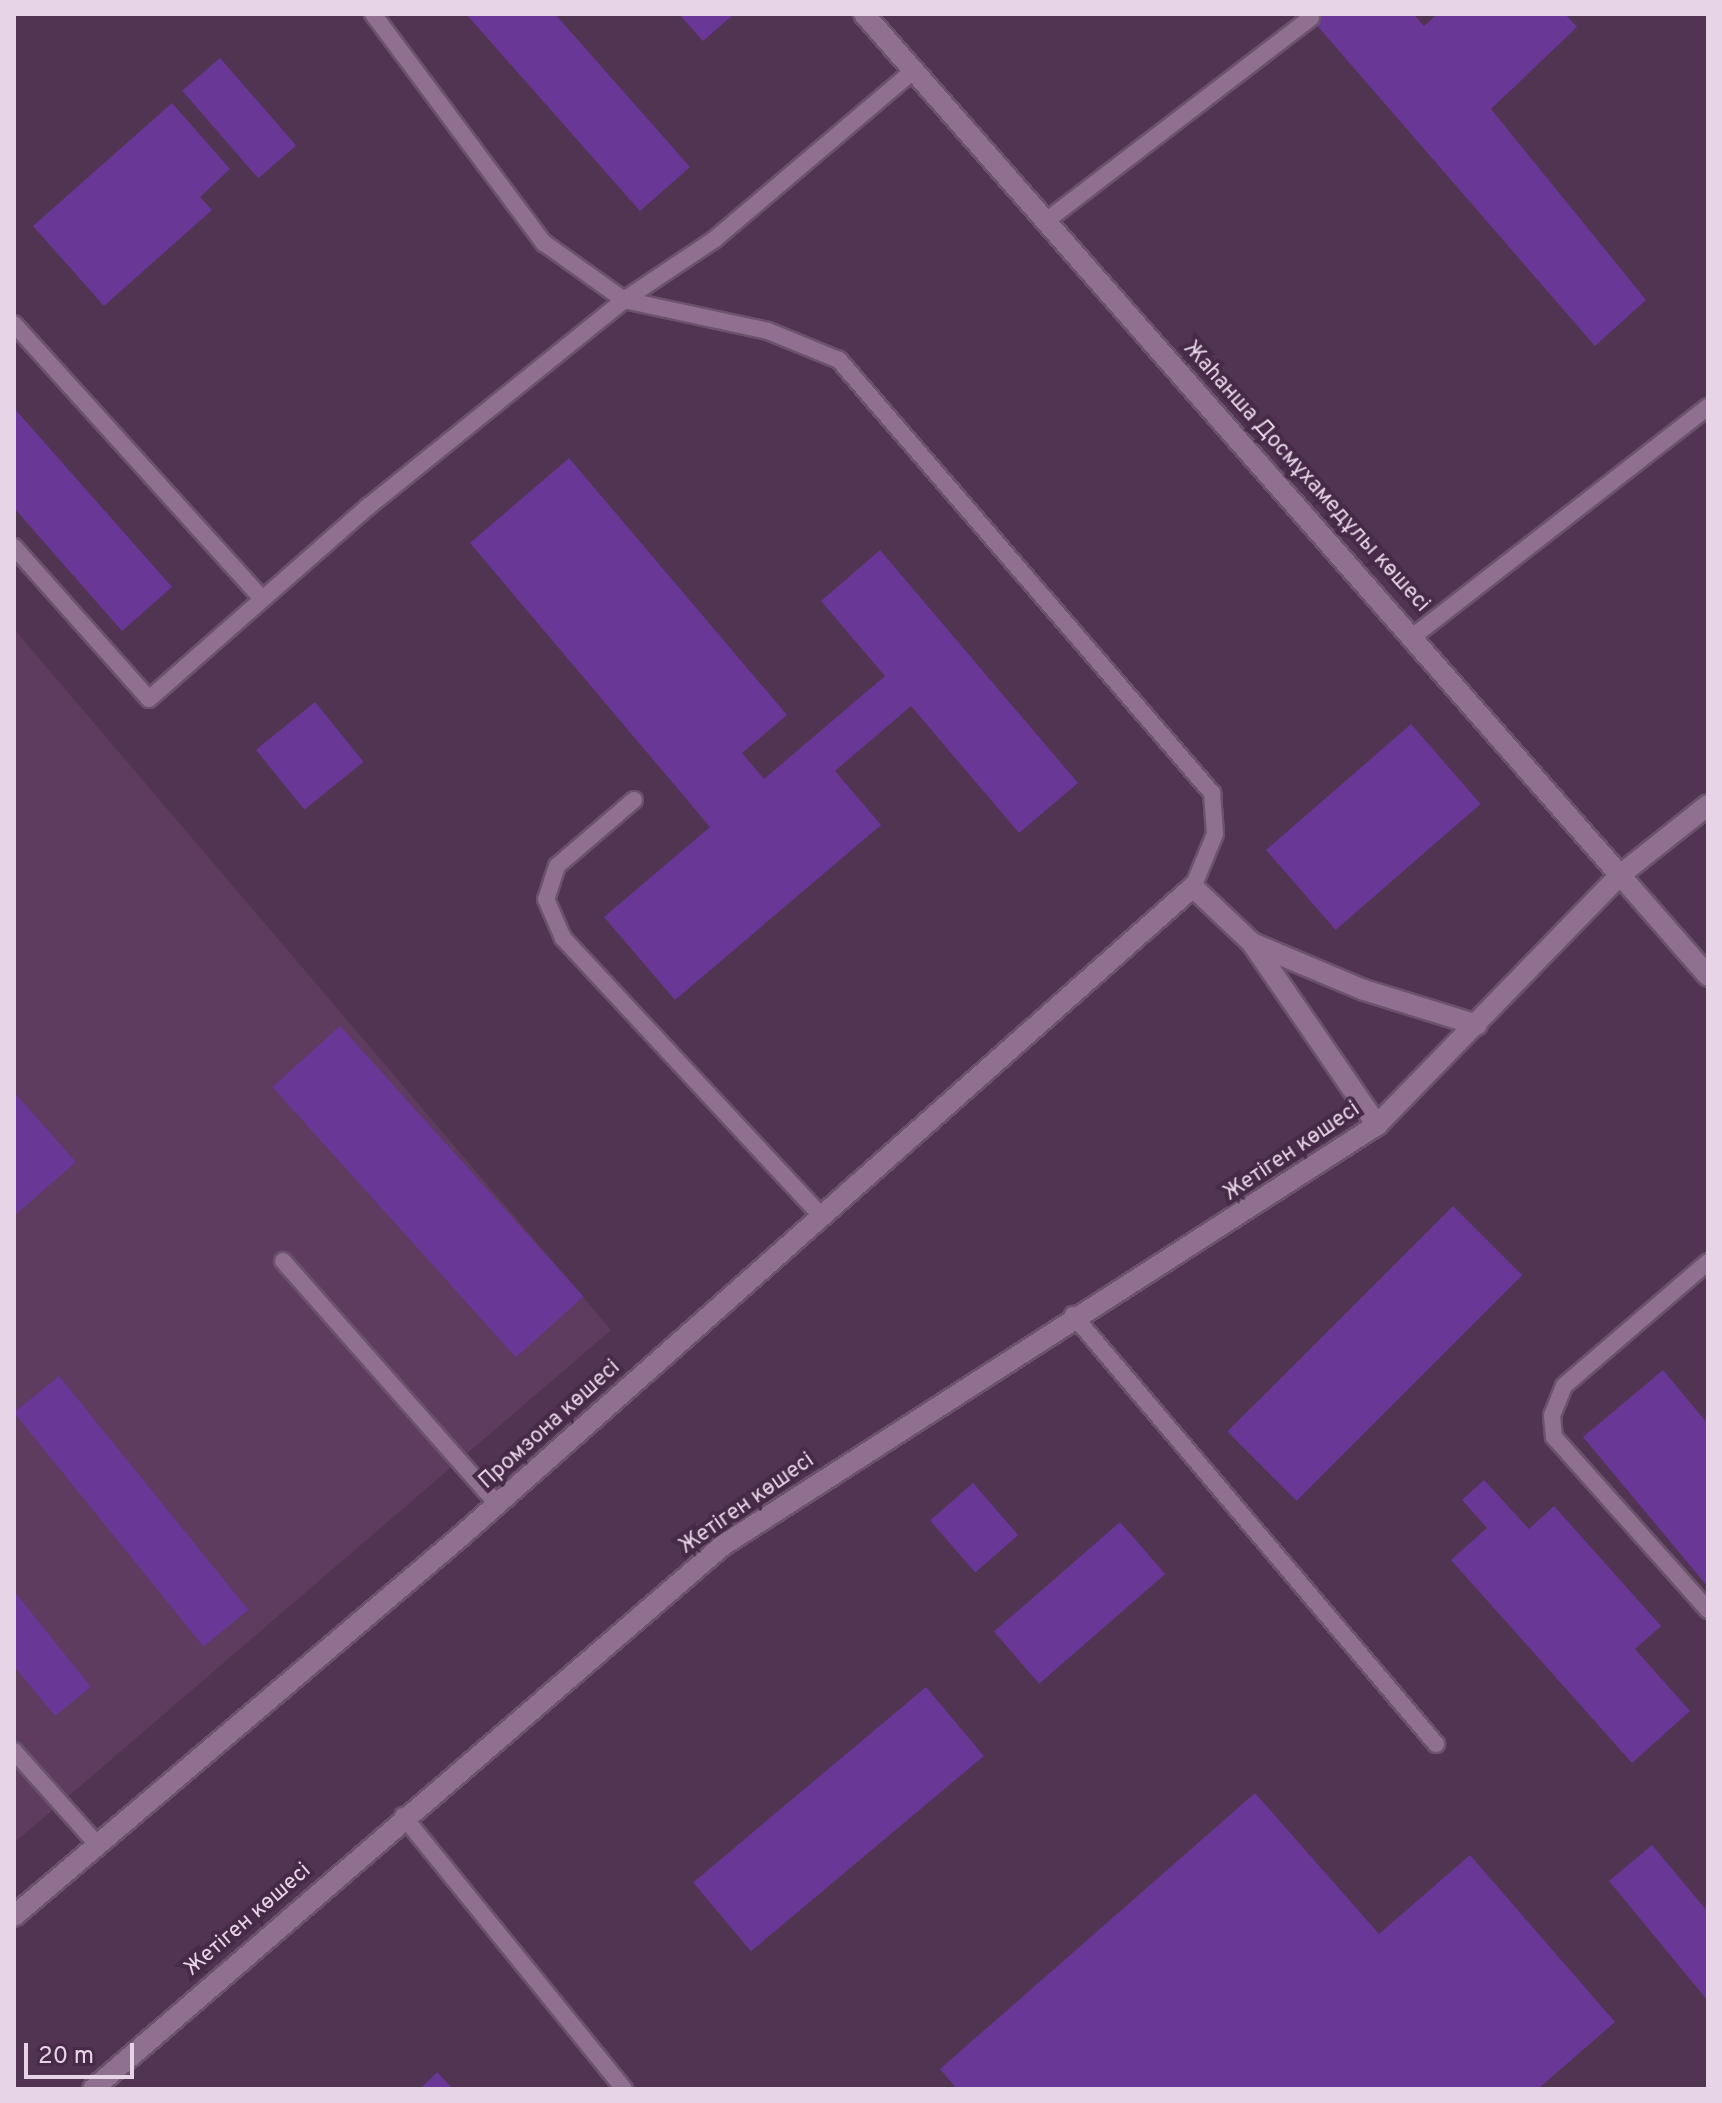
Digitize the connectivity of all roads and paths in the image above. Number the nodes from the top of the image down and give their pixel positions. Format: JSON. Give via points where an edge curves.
{"nodes":[{"id":1,"x":373,"y":14,"type":"edge"},
{"id":2,"x":864,"y":14,"type":"edge"},
{"id":3,"x":1311,"y":18,"type":"dead end"},
{"id":4,"x":912,"y":72,"type":"junction"},
{"id":5,"x":1046,"y":221,"type":"junction"},
{"id":6,"x":624,"y":300,"type":"junction"},
{"id":7,"x":14,"y":324,"type":"edge"},
{"id":8,"x":1708,"y":407,"type":"edge"},
{"id":9,"x":14,"y":547,"type":"edge"},
{"id":10,"x":261,"y":597,"type":"junction"},
{"id":11,"x":1415,"y":635,"type":"junction"},
{"id":12,"x":634,"y":800,"type":"dead end"},
{"id":13,"x":1708,"y":805,"type":"edge"},
{"id":14,"x":1620,"y":875,"type":"junction"},
{"id":15,"x":1193,"y":887,"type":"junction"},
{"id":16,"x":1252,"y":943,"type":"junction"},
{"id":17,"x":1708,"y":976,"type":"edge"},
{"id":18,"x":1477,"y":1025,"type":"junction"},
{"id":19,"x":1377,"y":1125,"type":"junction"},
{"id":20,"x":821,"y":1216,"type":"junction"},
{"id":21,"x":283,"y":1261,"type":"dead end"},
{"id":22,"x":1708,"y":1262,"type":"edge"},
{"id":23,"x":1073,"y":1315,"type":"junction"},
{"id":24,"x":497,"y":1504,"type":"junction"},
{"id":25,"x":1708,"y":1610,"type":"edge"},
{"id":26,"x":1436,"y":1744,"type":"dead end"},
{"id":27,"x":14,"y":1751,"type":"edge"},
{"id":28,"x":403,"y":1816,"type":"junction"},
{"id":29,"x":97,"y":1844,"type":"junction"},
{"id":30,"x":14,"y":1916,"type":"edge"},
{"id":31,"x":93,"y":2089,"type":"edge"},
{"id":32,"x":624,"y":2089,"type":"edge"}],
"edges":[{"from":1,"to":6,"type":"lane","via":[[544,243]]},
{"from":2,"to":4,"type":"street","name":"Жаһанша Досмұхамедұлы көшесі"},
{"from":3,"to":5,"type":"lane"},
{"from":4,"to":5,"type":"street","name":"Жаһанша Досмұхамедұлы көшесі"},
{"from":4,"to":6,"type":"lane","via":[[715,239]]},
{"from":5,"to":11,"type":"street","name":"Жаһанша Досмұхамедұлы көшесі"},
{"from":6,"to":10,"type":"lane"},
{"from":6,"to":15,"type":"lane","via":[[768,331],[839,360],[1212,793],[1215,834]]},
{"from":7,"to":10,"type":"lane"},
{"from":8,"to":11,"type":"lane"},
{"from":9,"to":10,"type":"lane","via":[[149,699]]},
{"from":11,"to":14,"type":"street","name":"Жаһанша Досмұхамедұлы көшесі"},
{"from":12,"to":20,"type":"lane","via":[[557,866],[546,899],[563,938]]},
{"from":13,"to":14,"type":"street","name":"Жетіген көшесі"},
{"from":14,"to":17,"type":"street","name":"Жаһанша Досмұхамедұлы көшесі"},
{"from":14,"to":18,"type":"street","name":"Жетіген көшесі"},
{"from":15,"to":16,"type":"street"},
{"from":15,"to":20,"type":"street","name":"Промзона көшесі"},
{"from":16,"to":18,"type":"street","via":[[1364,990]]},
{"from":16,"to":19,"type":"street"},
{"from":18,"to":19,"type":"street","name":"Жетіген көшесі"},
{"from":19,"to":23,"type":"street","name":"Жетіген көшесі","via":[[1284,1190]]},
{"from":20,"to":24,"type":"street","name":"Промзона көшесі"},
{"from":21,"to":24,"type":"lane"},
{"from":22,"to":25,"type":"lane","via":[[1564,1386],[1552,1415],[1554,1437]]},
{"from":23,"to":26,"type":"lane"},
{"from":23,"to":28,"type":"street","name":"Жетіген көшесі","via":[[722,1546]]},
{"from":24,"to":29,"type":"street","name":"Промзона көшесі"},
{"from":27,"to":29,"type":"lane"},
{"from":28,"to":31,"type":"street","name":"Жетіген көшесі"},
{"from":28,"to":32,"type":"lane"},
{"from":29,"to":30,"type":"street","name":"Промзона көшесі"}]}
